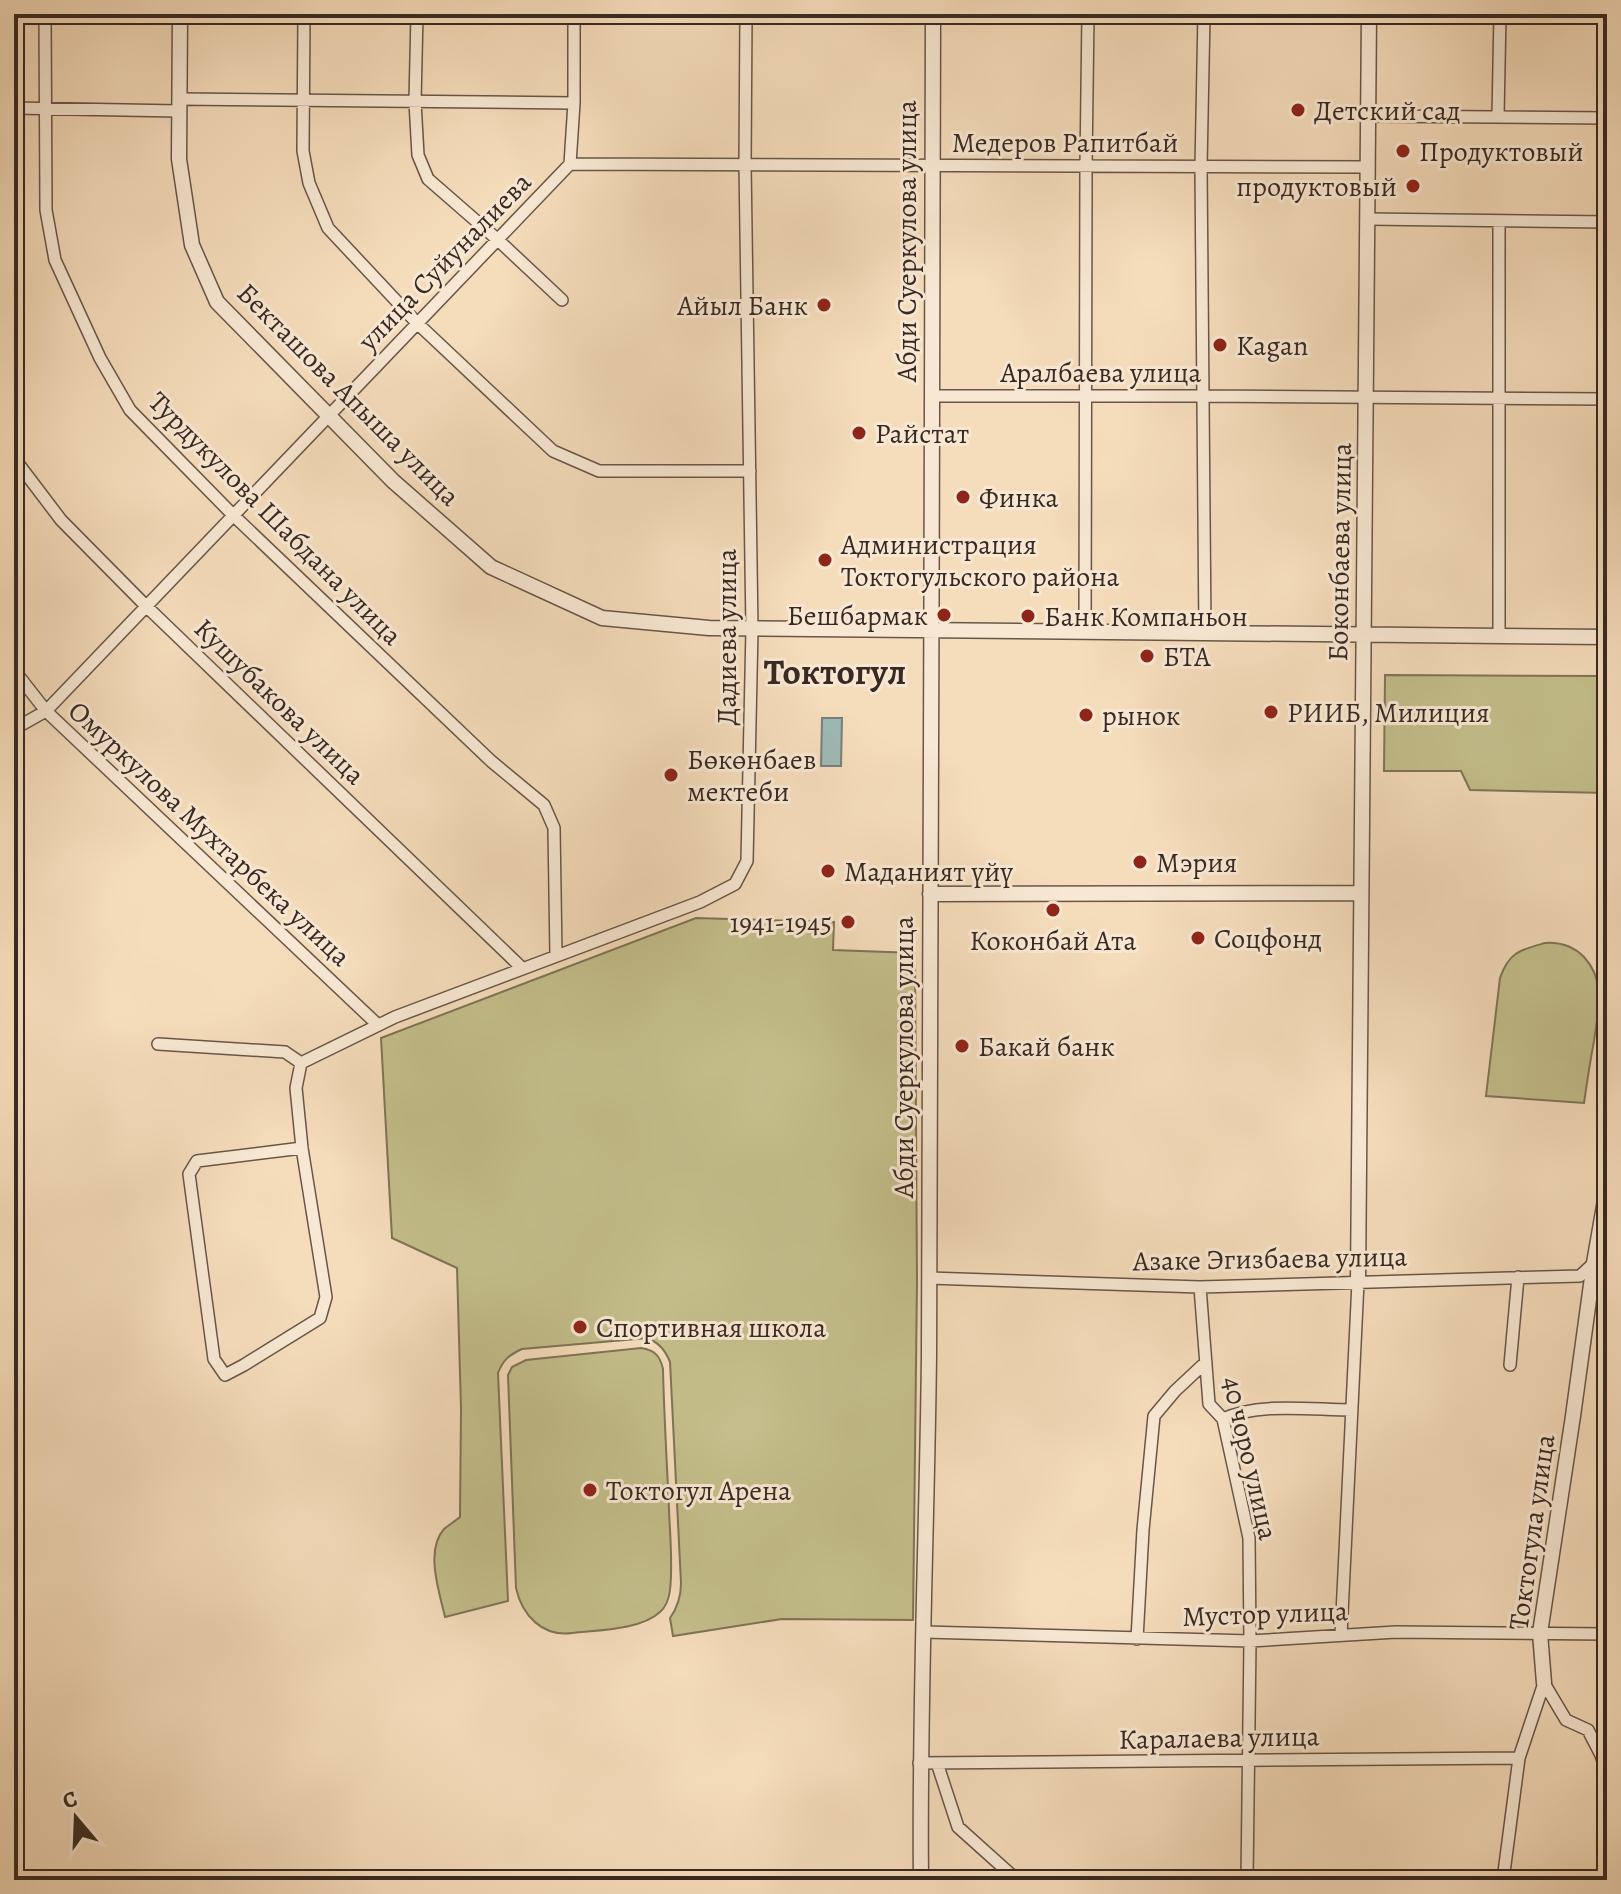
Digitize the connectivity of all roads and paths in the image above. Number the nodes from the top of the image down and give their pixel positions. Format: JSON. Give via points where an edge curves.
{"nodes":[{"id":1,"x":45,"y":14,"type":"edge"},
{"id":2,"x":180,"y":14,"type":"edge"},
{"id":3,"x":304,"y":14,"type":"edge"},
{"id":4,"x":417,"y":14,"type":"edge"},
{"id":5,"x":574,"y":14,"type":"edge"},
{"id":6,"x":746,"y":14,"type":"edge"},
{"id":7,"x":933,"y":14,"type":"edge"},
{"id":8,"x":1088,"y":14,"type":"edge"},
{"id":9,"x":1204,"y":14,"type":"edge"},
{"id":10,"x":1369,"y":14,"type":"edge"},
{"id":11,"x":1500,"y":14,"type":"edge"},
{"id":12,"x":304,"y":101,"type":"junction"},
{"id":13,"x":415,"y":102,"type":"junction"},
{"id":14,"x":574,"y":103,"type":"junction"},
{"id":15,"x":179,"y":105,"type":"junction"},
{"id":16,"x":14,"y":108,"type":"edge"},
{"id":17,"x":45,"y":108,"type":"junction"},
{"id":18,"x":1369,"y":116,"type":"junction"},
{"id":19,"x":1498,"y":116,"type":"junction"},
{"id":20,"x":1607,"y":118,"type":"edge"},
{"id":21,"x":570,"y":164,"type":"junction"},
{"id":22,"x":745,"y":164,"type":"junction"},
{"id":23,"x":933,"y":165,"type":"junction"},
{"id":24,"x":1086,"y":166,"type":"junction"},
{"id":25,"x":1201,"y":167,"type":"junction"},
{"id":26,"x":1368,"y":167,"type":"junction"},
{"id":27,"x":1368,"y":219,"type":"junction"},
{"id":28,"x":1499,"y":221,"type":"junction"},
{"id":29,"x":1607,"y":222,"type":"edge"},
{"id":30,"x":498,"y":240,"type":"junction"},
{"id":31,"x":562,"y":300,"type":"dead end"},
{"id":32,"x":417,"y":323,"type":"junction"},
{"id":33,"x":932,"y":396,"type":"junction"},
{"id":34,"x":1086,"y":396,"type":"junction"},
{"id":35,"x":1202,"y":396,"type":"junction"},
{"id":36,"x":1366,"y":397,"type":"junction"},
{"id":37,"x":1500,"y":399,"type":"junction"},
{"id":38,"x":1607,"y":399,"type":"edge"},
{"id":39,"x":328,"y":416,"type":"junction"},
{"id":40,"x":14,"y":458,"type":"edge"},
{"id":41,"x":750,"y":471,"type":"junction"},
{"id":42,"x":233,"y":515,"type":"junction"},
{"id":43,"x":146,"y":606,"type":"junction"},
{"id":44,"x":752,"y":629,"type":"junction"},
{"id":45,"x":931,"y":630,"type":"junction"},
{"id":46,"x":1085,"y":632,"type":"junction"},
{"id":47,"x":1205,"y":633,"type":"junction"},
{"id":48,"x":1364,"y":634,"type":"junction"},
{"id":49,"x":1499,"y":636,"type":"junction"},
{"id":50,"x":1607,"y":637,"type":"edge"},
{"id":51,"x":14,"y":670,"type":"edge"},
{"id":52,"x":46,"y":711,"type":"junction"},
{"id":53,"x":14,"y":729,"type":"edge"},
{"id":54,"x":1361,"y":893,"type":"junction"},
{"id":55,"x":930,"y":894,"type":"junction"},
{"id":56,"x":556,"y":956,"type":"junction"},
{"id":57,"x":523,"y":969,"type":"junction"},
{"id":58,"x":378,"y":1025,"type":"junction"},
{"id":59,"x":158,"y":1044,"type":"dead end"},
{"id":60,"x":301,"y":1063,"type":"junction"},
{"id":61,"x":302,"y":1148,"type":"junction"},
{"id":62,"x":1607,"y":1189,"type":"edge"},
{"id":63,"x":1600,"y":1263,"type":"edge"},
{"id":64,"x":1518,"y":1277,"type":"junction"},
{"id":65,"x":929,"y":1278,"type":"junction"},
{"id":66,"x":1358,"y":1282,"type":"junction"},
{"id":67,"x":1200,"y":1287,"type":"junction"},
{"id":68,"x":1206,"y":1362,"type":"junction"},
{"id":69,"x":1510,"y":1365,"type":"dead end"},
{"id":70,"x":1352,"y":1410,"type":"junction"},
{"id":71,"x":1223,"y":1419,"type":"junction"},
{"id":72,"x":924,"y":1632,"type":"junction"},
{"id":73,"x":1540,"y":1633,"type":"junction"},
{"id":74,"x":1607,"y":1634,"type":"edge"},
{"id":75,"x":1341,"y":1635,"type":"junction"},
{"id":76,"x":1137,"y":1639,"type":"junction"},
{"id":77,"x":1250,"y":1641,"type":"junction"},
{"id":78,"x":1544,"y":1683,"type":"junction"},
{"id":79,"x":1519,"y":1758,"type":"junction"},
{"id":80,"x":1249,"y":1760,"type":"junction"},
{"id":81,"x":919,"y":1763,"type":"junction"},
{"id":82,"x":937,"y":1763,"type":"junction"},
{"id":83,"x":1607,"y":1773,"type":"edge"},
{"id":84,"x":1503,"y":1879,"type":"edge"},
{"id":85,"x":921,"y":1880,"type":"edge"},
{"id":86,"x":1017,"y":1880,"type":"edge"},
{"id":87,"x":1247,"y":1880,"type":"edge"},
{"id":88,"x":1310,"y":1880,"type":"edge"}],
"edges":[{"from":1,"to":17,"type":"street","name":"Турдукулова Шабдана улица"},
{"from":2,"to":15,"type":"street","name":"Бекташова Апыша улица"},
{"from":3,"to":12,"type":"street"},
{"from":4,"to":13,"type":"street"},
{"from":5,"to":14,"type":"street"},
{"from":6,"to":22,"type":"street","name":"Дадиева улица"},
{"from":7,"to":23,"type":"street","name":"Абди Суеркулова улица"},
{"from":8,"to":24,"type":"street"},
{"from":9,"to":25,"type":"street"},
{"from":10,"to":18,"type":"street","name":"Боконбаева улица"},
{"from":11,"to":19,"type":"street"},
{"from":12,"to":13,"type":"street"},
{"from":12,"to":15,"type":"street"},
{"from":12,"to":32,"type":"street","via":[[303,151],[309,183],[328,228]]},
{"from":13,"to":14,"type":"street"},
{"from":13,"to":30,"type":"street","via":[[418,155],[428,179]]},
{"from":14,"to":21,"type":"street"},
{"from":15,"to":17,"type":"street"},
{"from":15,"to":39,"type":"street","name":"Бекташова Апыша улица","via":[[179,159],[192,245],[217,302]]},
{"from":16,"to":17,"type":"street"},
{"from":17,"to":42,"type":"street","name":"Турдукулова Шабдана улица","via":[[46,210],[55,260],[87,330],[130,410]]},
{"from":18,"to":19,"type":"street"},
{"from":18,"to":26,"type":"street","name":"Боконбаева улица"},
{"from":19,"to":20,"type":"street"},
{"from":21,"to":22,"type":"street","name":"Медеров Рапитбай"},
{"from":21,"to":30,"type":"street","name":"улица Суйуналиева"},
{"from":22,"to":23,"type":"street","name":"Медеров Рапитбай"},
{"from":22,"to":41,"type":"street","name":"Дадиева улица"},
{"from":23,"to":24,"type":"street","name":"Медеров Рапитбай"},
{"from":23,"to":33,"type":"street","name":"Абди Суеркулова улица"},
{"from":24,"to":25,"type":"street","name":"Медеров Рапитбай"},
{"from":24,"to":34,"type":"street"},
{"from":25,"to":26,"type":"street","name":"Медеров Рапитбай"},
{"from":25,"to":35,"type":"street"},
{"from":26,"to":27,"type":"street","name":"Боконбаева улица"},
{"from":27,"to":28,"type":"street"},
{"from":27,"to":36,"type":"street","name":"Боконбаева улица"},
{"from":28,"to":29,"type":"street"},
{"from":28,"to":37,"type":"street"},
{"from":30,"to":31,"type":"street"},
{"from":30,"to":32,"type":"street","name":"улица Суйуналиева"},
{"from":32,"to":39,"type":"street","name":"улица Суйуналиева"},
{"from":32,"to":41,"type":"street","via":[[564,456],[599,471]]},
{"from":33,"to":34,"type":"street","name":"Аралбаева улица"},
{"from":33,"to":45,"type":"street","name":"Абди Суеркулова улица"},
{"from":34,"to":35,"type":"street","name":"Аралбаева улица"},
{"from":34,"to":46,"type":"street"},
{"from":35,"to":36,"type":"street","name":"Аралбаева улица"},
{"from":35,"to":47,"type":"street"},
{"from":36,"to":37,"type":"street","name":"Аралбаева улица"},
{"from":36,"to":48,"type":"street","name":"Боконбаева улица"},
{"from":37,"to":38,"type":"street","name":"Аралбаева улица"},
{"from":37,"to":49,"type":"street"},
{"from":39,"to":42,"type":"street","name":"улица Суйуналиева"},
{"from":39,"to":44,"type":"street","name":"Бекташова Апыша улица","via":[[491,567],[602,618]]},
{"from":40,"to":43,"type":"street","name":"Кушубакова улица","via":[[61,520]]},
{"from":41,"to":44,"type":"street","name":"Дадиева улица"},
{"from":42,"to":43,"type":"street","name":"улица Суйуналиева"},
{"from":42,"to":56,"type":"street","name":"Турдукулова Шабдана улица","via":[[544,805],[554,828]]},
{"from":43,"to":52,"type":"street","name":"улица Суйуналиева"},
{"from":43,"to":57,"type":"street","name":"Кушубакова улица"},
{"from":44,"to":45,"type":"street","name":"Бекташова Апыша улица"},
{"from":44,"to":56,"type":"street","name":"Дадиева улица","via":[[747,861],[735,884]]},
{"from":45,"to":46,"type":"street","name":"Бекташова Апыша улица"},
{"from":45,"to":55,"type":"street","name":"Абди Суеркулова улица"},
{"from":46,"to":47,"type":"street","name":"Бекташова Апыша улица"},
{"from":47,"to":48,"type":"street","name":"Бекташова Апыша улица"},
{"from":48,"to":49,"type":"street","name":"Бекташова Апыша улица"},
{"from":48,"to":54,"type":"street","name":"Боконбаева улица"},
{"from":49,"to":50,"type":"street","name":"Бекташова Апыша улица"},
{"from":51,"to":52,"type":"street","name":"Омуркулова Мухтарбека улица"},
{"from":52,"to":53,"type":"street","name":"улица Суйуналиева"},
{"from":52,"to":58,"type":"street","name":"Омуркулова Мухтарбека улица"},
{"from":54,"to":55,"type":"street"},
{"from":54,"to":66,"type":"street","name":"Боконбаева улица"},
{"from":55,"to":65,"type":"street","name":"Абди Суеркулова улица"},
{"from":56,"to":57,"type":"street","name":"Дадиева улица"},
{"from":57,"to":58,"type":"street","name":"Дадиева улица"},
{"from":58,"to":60,"type":"street","name":"Дадиева улица"},
{"from":59,"to":60,"type":"street","via":[[285,1052]]},
{"from":60,"to":61,"type":"street","via":[[296,1088]]},
{"from":61,"to":61,"type":"street","via":[[197,1161],[189,1174],[214,1359],[225,1375],[320,1318],[326,1297]]},
{"from":62,"to":63,"type":"street","name":"Токтогула улица"},
{"from":63,"to":64,"type":"street","name":"Азаке Эгизбаева улица","via":[[1580,1276]]},
{"from":63,"to":73,"type":"street","name":"Токтогула улица"},
{"from":64,"to":66,"type":"street","name":"Азаке Эгизбаева улица"},
{"from":64,"to":69,"type":"street"},
{"from":65,"to":67,"type":"street","name":"Азаке Эгизбаева улица"},
{"from":65,"to":72,"type":"street","name":"Абди Суеркулова улица"},
{"from":66,"to":67,"type":"street","name":"Азаке Эгизбаева улица"},
{"from":66,"to":70,"type":"street"},
{"from":67,"to":68,"type":"street","name":"40 чоро улица"},
{"from":68,"to":71,"type":"street","name":"40 чоро улица","via":[[1209,1404]]},
{"from":68,"to":76,"type":"street","via":[[1154,1416]]},
{"from":70,"to":71,"type":"street","via":[[1267,1409]]},
{"from":70,"to":75,"type":"street"},
{"from":71,"to":77,"type":"street","name":"40 чоро улица","via":[[1249,1538]]},
{"from":72,"to":76,"type":"street","name":"Мустор улица"},
{"from":72,"to":81,"type":"street","name":"Абди Суеркулова улица"},
{"from":73,"to":74,"type":"street","name":"Мустор улица"},
{"from":73,"to":75,"type":"street","name":"Мустор улица"},
{"from":73,"to":78,"type":"street","name":"Токтогула улица"},
{"from":75,"to":77,"type":"street","name":"Мустор улица"},
{"from":76,"to":77,"type":"street","name":"Мустор улица"},
{"from":77,"to":80,"type":"street","name":"40 чоро улица"},
{"from":78,"to":79,"type":"street","name":"Токтогула улица"},
{"from":78,"to":83,"type":"street","via":[[1566,1720],[1588,1730]]},
{"from":79,"to":80,"type":"street","name":"Каралаева улица"},
{"from":79,"to":84,"type":"street","name":"Токтогула улица"},
{"from":80,"to":82,"type":"street","name":"Каралаева улица"},
{"from":80,"to":87,"type":"street","name":"40 чоро улица"},
{"from":81,"to":82,"type":"street","name":"Каралаева улица"},
{"from":81,"to":85,"type":"street","name":"Абди Суеркулова улица"},
{"from":82,"to":86,"type":"street","via":[[958,1827]]},
{"from":84,"to":88,"type":"street"}]}
